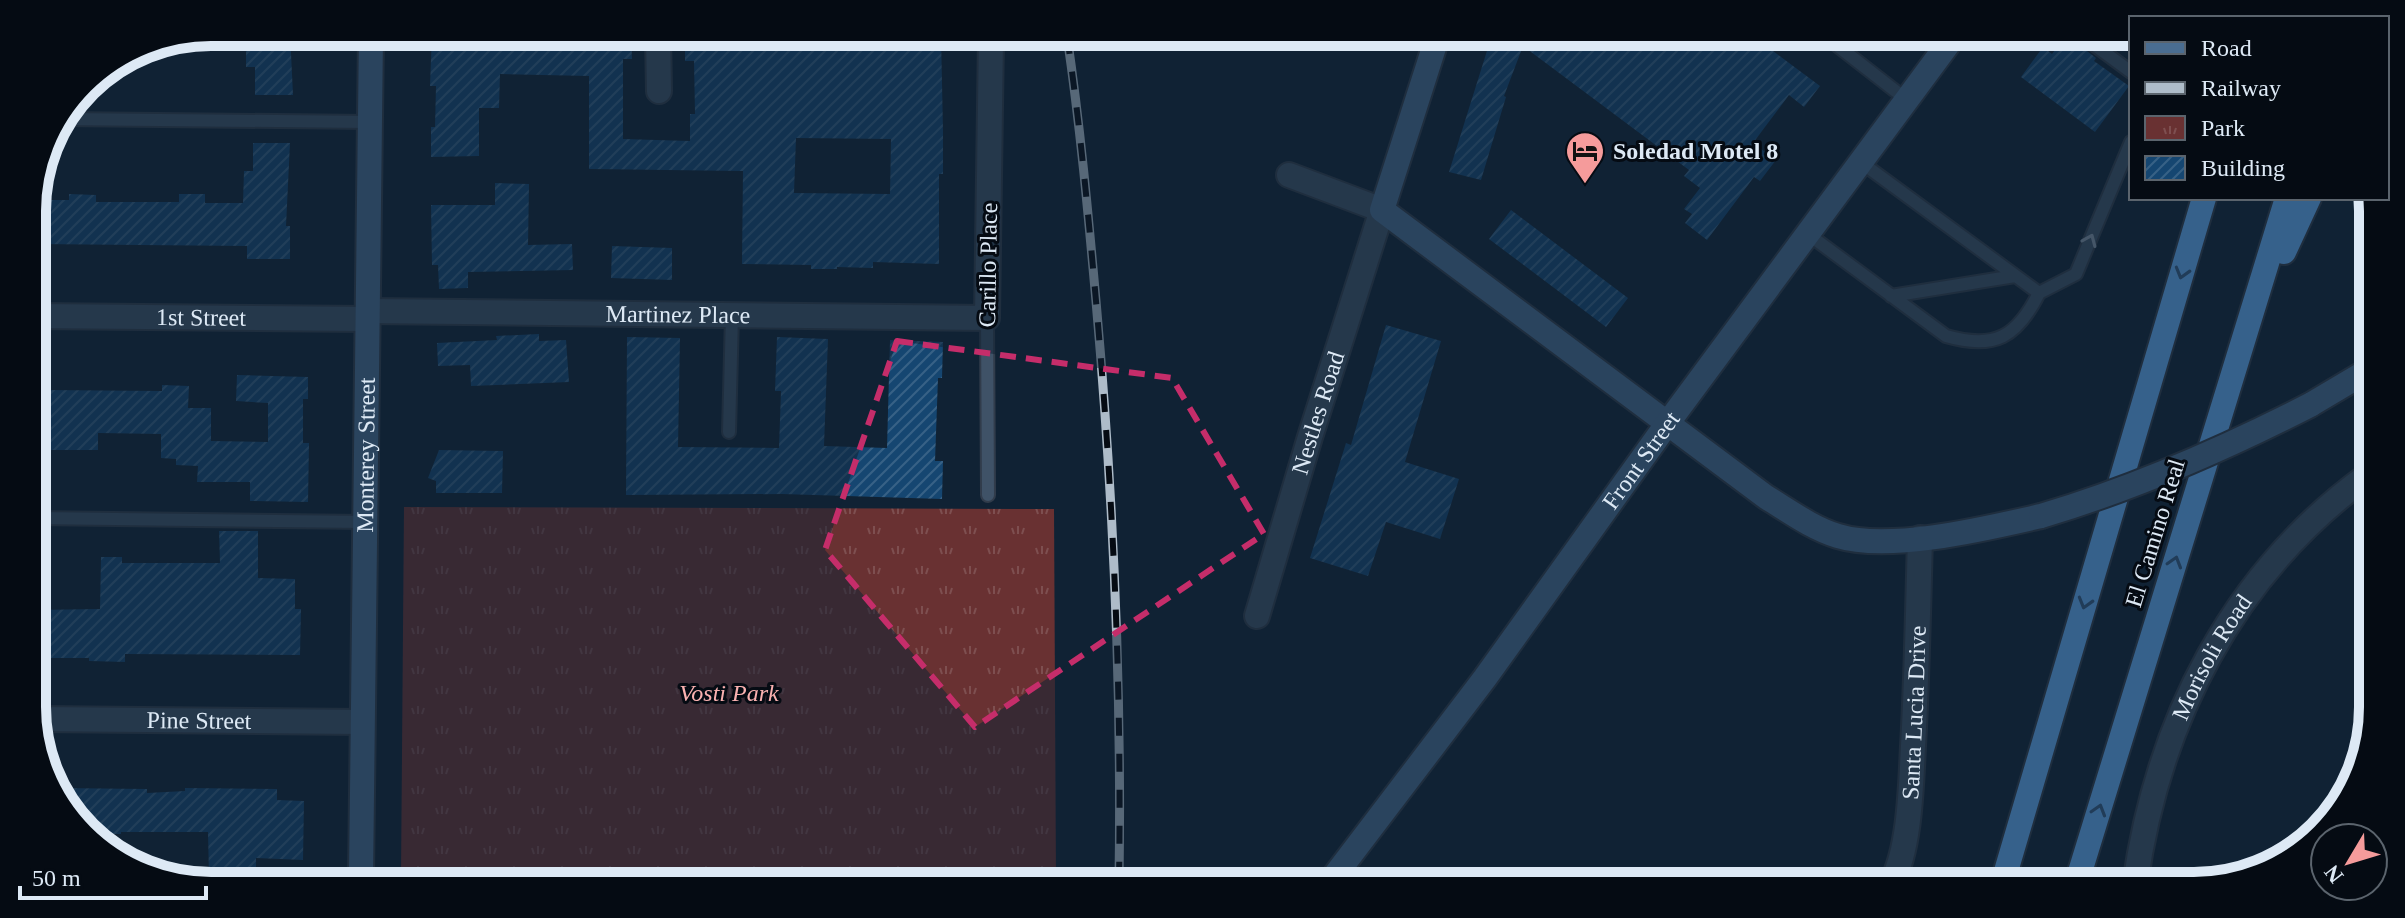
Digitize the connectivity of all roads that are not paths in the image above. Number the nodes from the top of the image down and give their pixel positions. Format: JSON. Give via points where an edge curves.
{"nodes":[{"id":1,"x":371,"y":46,"type":"edge"},
{"id":2,"x":658,"y":46,"type":"edge"},
{"id":3,"x":991,"y":46,"type":"edge"},
{"id":4,"x":1434,"y":46,"type":"edge"},
{"id":5,"x":1838,"y":46,"type":"edge"},
{"id":6,"x":1947,"y":46,"type":"edge"},
{"id":7,"x":2096,"y":46,"type":"edge"},
{"id":8,"x":2129,"y":71,"type":"edge"},
{"id":9,"x":659,"y":91,"type":"dead end"},
{"id":10,"x":1907,"y":100,"type":"junction"},
{"id":11,"x":75,"y":119,"type":"edge"},
{"id":12,"x":370,"y":122,"type":"junction"},
{"id":13,"x":2129,"y":147,"type":"edge"},
{"id":14,"x":1862,"y":163,"type":"junction"},
{"id":15,"x":1289,"y":175,"type":"dead end"},
{"id":16,"x":2203,"y":200,"type":"edge"},
{"id":17,"x":2286,"y":200,"type":"edge"},
{"id":18,"x":2308,"y":200,"type":"edge"},
{"id":19,"x":1382,"y":210,"type":"junction"},
{"id":20,"x":1808,"y":234,"type":"junction"},
{"id":21,"x":2015,"y":276,"type":"junction"},
{"id":22,"x":2039,"y":293,"type":"junction"},
{"id":23,"x":1891,"y":296,"type":"junction"},
{"id":24,"x":368,"y":315,"type":"junction"},
{"id":25,"x":732,"y":315,"type":"junction"},
{"id":26,"x":46,"y":316,"type":"edge"},
{"id":27,"x":987,"y":318,"type":"junction"},
{"id":28,"x":2247,"y":331,"type":"junction"},
{"id":29,"x":2359,"y":376,"type":"edge"},
{"id":30,"x":1667,"y":424,"type":"junction"},
{"id":31,"x":729,"y":432,"type":"dead end"},
{"id":32,"x":2359,"y":482,"type":"edge"},
{"id":33,"x":988,"y":495,"type":"dead end"},
{"id":34,"x":46,"y":518,"type":"edge"},
{"id":35,"x":367,"y":522,"type":"junction"},
{"id":36,"x":1920,"y":538,"type":"junction"},
{"id":37,"x":1257,"y":616,"type":"dead end"},
{"id":38,"x":47,"y":719,"type":"edge"},
{"id":39,"x":362,"y":722,"type":"junction"},
{"id":40,"x":361,"y":872,"type":"edge"},
{"id":41,"x":1338,"y":872,"type":"edge"},
{"id":42,"x":1897,"y":872,"type":"edge"},
{"id":43,"x":2006,"y":872,"type":"edge"},
{"id":44,"x":2080,"y":872,"type":"edge"},
{"id":45,"x":2137,"y":872,"type":"edge"}],
"edges":[{"from":1,"to":12,"type":"main road","name":"Monterey Street"},
{"from":2,"to":9,"type":"street"},
{"from":3,"to":27,"type":"street","name":"Carillo Place"},
{"from":4,"to":19,"type":"main road","name":"Nestles Road"},
{"from":5,"to":10,"type":"lane"},
{"from":6,"to":10,"type":"main road","name":"Front Street"},
{"from":7,"to":8,"type":"lane"},
{"from":10,"to":14,"type":"main road","name":"Front Street"},
{"from":11,"to":12,"type":"lane"},
{"from":12,"to":24,"type":"main road","name":"Monterey Street"},
{"from":22,"to":13,"type":"lane","one_way":true,"via":[[2076,274]]},
{"from":14,"to":20,"type":"main road","name":"Front Street"},
{"from":14,"to":21,"type":"lane"},
{"from":15,"to":19,"type":"street"},
{"from":16,"to":43,"type":"highway","name":"El Camino Real","one_way":true},
{"from":17,"to":28,"type":"highway","name":"El Camino Real"},
{"from":18,"to":28,"type":"highway"},
{"from":19,"to":30,"type":"main road"},
{"from":19,"to":37,"type":"street","name":"Nestles Road"},
{"from":20,"to":23,"type":"lane"},
{"from":20,"to":30,"type":"main road","name":"Front Street"},
{"from":21,"to":22,"type":"lane"},
{"from":21,"to":23,"type":"lane"},
{"from":22,"to":23,"type":"lane","via":[[2016,330],[1985,342],[1946,336]]},
{"from":24,"to":25,"type":"street","name":"Martinez Place"},
{"from":24,"to":26,"type":"street","name":"1st Street"},
{"from":24,"to":35,"type":"main road","name":"Monterey Street"},
{"from":25,"to":27,"type":"street","name":"Martinez Place"},
{"from":25,"to":31,"type":"lane"},
{"from":27,"to":33,"type":"lane","name":"Carillo Place"},
{"from":44,"to":28,"type":"highway","name":"El Camino Real","one_way":true},
{"from":29,"to":36,"type":"main road","bridge":true,"via":[[2242,440],[2103,497],[1981,530]]},
{"from":30,"to":36,"type":"main road","via":[[1811,524],[1869,541]]},
{"from":30,"to":41,"type":"main road","name":"Front Street"},
{"from":32,"to":45,"type":"street","name":"Morisoli Road","via":[[2331,502],[2278,556],[2205,661],[2151,798]]},
{"from":34,"to":35,"type":"lane"},
{"from":35,"to":39,"type":"main road","name":"Monterey Street"},
{"from":36,"to":42,"type":"street","name":"Santa Lucia Drive","via":[[1911,797]]},
{"from":38,"to":39,"type":"street","name":"Pine Street"},
{"from":39,"to":40,"type":"main road","name":"Monterey Street"}]}
